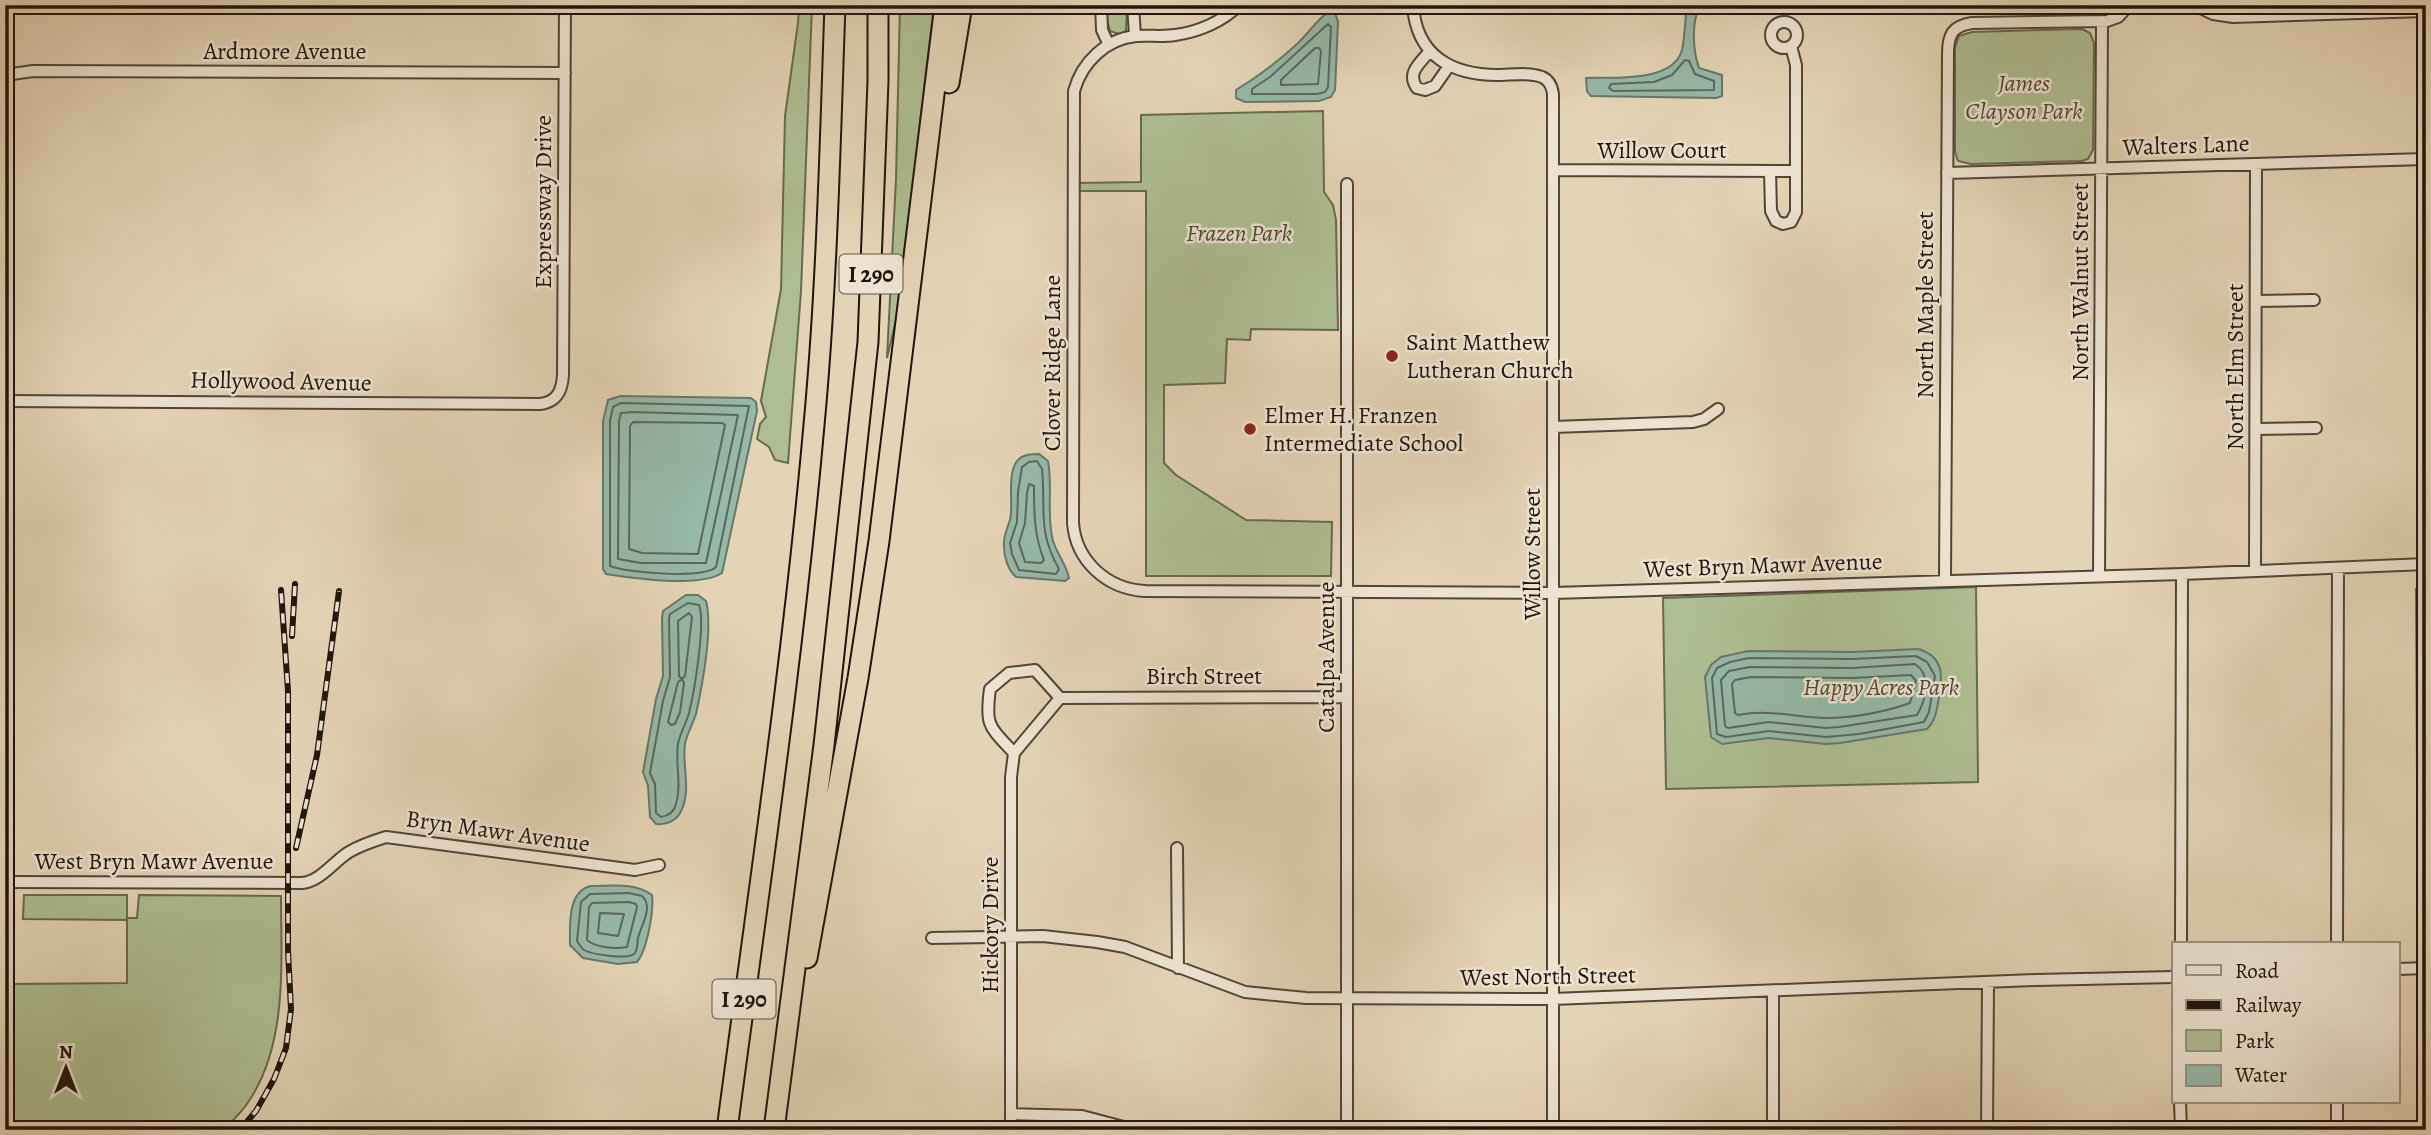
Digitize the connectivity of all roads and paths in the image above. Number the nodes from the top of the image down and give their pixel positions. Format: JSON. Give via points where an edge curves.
{"nodes":[{"id":1,"x":565,"y":5,"type":"edge"},
{"id":2,"x":827,"y":5,"type":"edge"},
{"id":3,"x":835,"y":5,"type":"edge"},
{"id":4,"x":878,"y":5,"type":"edge"},
{"id":5,"x":945,"y":5,"type":"edge"},
{"id":6,"x":962,"y":5,"type":"edge"},
{"id":7,"x":1101,"y":5,"type":"edge"},
{"id":8,"x":1133,"y":5,"type":"edge"},
{"id":9,"x":1239,"y":5,"type":"edge"},
{"id":10,"x":1413,"y":5,"type":"edge"},
{"id":11,"x":2129,"y":5,"type":"edge"},
{"id":12,"x":2194,"y":5,"type":"edge"},
{"id":13,"x":2426,"y":11,"type":"edge"},
{"id":14,"x":2102,"y":21,"type":"junction"},
{"id":15,"x":1135,"y":36,"type":"junction"},
{"id":16,"x":1110,"y":45,"type":"junction"},
{"id":17,"x":1791,"y":46,"type":"dead end"},
{"id":18,"x":1430,"y":51,"type":"junction"},
{"id":19,"x":1449,"y":66,"type":"junction"},
{"id":20,"x":565,"y":73,"type":"junction"},
{"id":21,"x":5,"y":75,"type":"edge"},
{"id":22,"x":832,"y":91,"type":"junction"},
{"id":23,"x":2426,"y":159,"type":"edge"},
{"id":24,"x":2256,"y":164,"type":"junction"},
{"id":25,"x":2101,"y":169,"type":"junction"},
{"id":26,"x":1553,"y":170,"type":"junction"},
{"id":27,"x":1770,"y":171,"type":"junction"},
{"id":28,"x":1796,"y":171,"type":"junction"},
{"id":29,"x":1947,"y":173,"type":"junction"},
{"id":30,"x":1347,"y":184,"type":"dead end"},
{"id":31,"x":913,"y":265,"type":"junction"},
{"id":32,"x":2314,"y":300,"type":"dead end"},
{"id":33,"x":2256,"y":301,"type":"junction"},
{"id":34,"x":555,"y":398,"type":"joint"},
{"id":35,"x":5,"y":401,"type":"edge"},
{"id":36,"x":1718,"y":409,"type":"dead end"},
{"id":37,"x":1553,"y":427,"type":"junction"},
{"id":38,"x":2316,"y":428,"type":"dead end"},
{"id":39,"x":2256,"y":429,"type":"junction"},
{"id":40,"x":2426,"y":564,"type":"edge"},
{"id":41,"x":2338,"y":568,"type":"junction"},
{"id":42,"x":2255,"y":571,"type":"junction"},
{"id":43,"x":2182,"y":574,"type":"junction"},
{"id":44,"x":2099,"y":575,"type":"junction"},
{"id":45,"x":1945,"y":580,"type":"junction"},
{"id":46,"x":1346,"y":592,"type":"junction"},
{"id":47,"x":1553,"y":593,"type":"junction"},
{"id":48,"x":1060,"y":698,"type":"junction"},
{"id":49,"x":1347,"y":698,"type":"junction"},
{"id":50,"x":1014,"y":752,"type":"junction"},
{"id":51,"x":1177,"y":848,"type":"dead end"},
{"id":52,"x":659,"y":865,"type":"dead end"},
{"id":53,"x":5,"y":882,"type":"edge"},
{"id":54,"x":302,"y":883,"type":"joint"},
{"id":55,"x":1010,"y":937,"type":"junction"},
{"id":56,"x":932,"y":938,"type":"dead end"},
{"id":57,"x":2181,"y":942,"type":"edge"},
{"id":58,"x":2337,"y":942,"type":"edge"},
{"id":59,"x":1178,"y":968,"type":"junction"},
{"id":60,"x":2426,"y":968,"type":"edge"},
{"id":61,"x":2400,"y":970,"type":"edge"},
{"id":62,"x":2172,"y":977,"type":"edge"},
{"id":63,"x":1989,"y":982,"type":"junction"},
{"id":64,"x":1773,"y":991,"type":"junction"},
{"id":65,"x":1347,"y":999,"type":"junction"},
{"id":66,"x":1553,"y":999,"type":"junction"},
{"id":67,"x":782,"y":1064,"type":"junction"},
{"id":68,"x":2180,"y":1104,"type":"edge"},
{"id":69,"x":2337,"y":1104,"type":"edge"},
{"id":70,"x":1011,"y":1114,"type":"junction"},
{"id":71,"x":727,"y":1130,"type":"edge"},
{"id":72,"x":774,"y":1130,"type":"edge"},
{"id":73,"x":1011,"y":1130,"type":"edge"},
{"id":74,"x":1135,"y":1130,"type":"edge"},
{"id":75,"x":1347,"y":1130,"type":"edge"},
{"id":76,"x":1553,"y":1130,"type":"edge"},
{"id":77,"x":1773,"y":1130,"type":"edge"},
{"id":78,"x":1987,"y":1130,"type":"edge"},
{"id":79,"x":2180,"y":1130,"type":"edge"},
{"id":80,"x":2337,"y":1130,"type":"edge"}],
"edges":[{"from":1,"to":20,"type":"street","name":"Expressway Drive"},
{"from":2,"to":22,"type":"highway"},
{"from":3,"to":22,"type":"highway","number":"I 290"},
{"from":4,"to":67,"type":"highway","number":"I 290","via":[[868,342],[824,745]]},
{"from":5,"to":31,"type":"highway"},
{"from":6,"to":31,"type":"highway","via":[[926,225]]},
{"from":7,"to":16,"type":"street","via":[[1101,30]]},
{"from":8,"to":15,"type":"street"},
{"from":9,"to":15,"type":"street","name":"Clover Ridge Lane","via":[[1194,31]]},
{"from":10,"to":18,"type":"street","name":"Willow Street","via":[[1416,25]]},
{"from":11,"to":14,"type":"street","via":[[2118,17]]},
{"from":12,"to":13,"type":"street","via":[[2233,17]]},
{"from":14,"to":25,"type":"street","name":"North Walnut Street"},
{"from":14,"to":29,"type":"street","name":"North Maple Street","via":[[1972,23],[1952,30]]},
{"from":15,"to":16,"type":"street","name":"Clover Ridge Lane"},
{"from":16,"to":46,"type":"street","name":"Clover Ridge Lane","via":[[1083,69],[1073,99],[1073,517],[1078,545],[1103,577],[1135,590]]},
{"from":17,"to":28,"type":"street","via":[[1796,65]]},
{"from":18,"to":19,"type":"street","name":"Willow Street"},
{"from":18,"to":19,"type":"street","via":[[1412,74],[1417,88],[1435,86]]},
{"from":19,"to":26,"type":"street","name":"Willow Street","via":[[1470,74],[1535,75],[1548,81],[1553,94]]},
{"from":20,"to":21,"type":"street","name":"Ardmore Avenue","via":[[33,71]]},
{"from":20,"to":34,"type":"street","name":"Expressway Drive","via":[[563,375]]},
{"from":22,"to":71,"type":"highway","number":"I 290","via":[[813,436],[791,649]]},
{"from":23,"to":24,"type":"street","name":"Walters Lane"},
{"from":24,"to":25,"type":"street","name":"Walters Lane"},
{"from":24,"to":33,"type":"street","name":"North Elm Street"},
{"from":25,"to":29,"type":"street","name":"Walters Lane"},
{"from":25,"to":44,"type":"street","name":"North Walnut Street"},
{"from":26,"to":27,"type":"street","name":"Willow Court"},
{"from":26,"to":37,"type":"street","name":"Willow Street"},
{"from":27,"to":28,"type":"street","name":"Willow Court"},
{"from":27,"to":28,"type":"street","via":[[1772,214],[1783,224],[1796,214]]},
{"from":29,"to":45,"type":"street","name":"North Maple Street"},
{"from":30,"to":46,"type":"street","name":"Catalpa Avenue"},
{"from":31,"to":67,"type":"highway","via":[[858,678],[814,928]]},
{"from":32,"to":33,"type":"street"},
{"from":33,"to":39,"type":"street","name":"North Elm Street"},
{"from":34,"to":35,"type":"street","name":"Hollywood Avenue","via":[[540,404]]},
{"from":36,"to":37,"type":"street","via":[[1693,422]]},
{"from":37,"to":47,"type":"street","name":"Willow Street"},
{"from":38,"to":39,"type":"street"},
{"from":39,"to":42,"type":"street","name":"North Elm Street"},
{"from":40,"to":41,"type":"street","name":"West Bryn Mawr Avenue"},
{"from":41,"to":42,"type":"street","name":"West Bryn Mawr Avenue"},
{"from":41,"to":58,"type":"street"},
{"from":42,"to":43,"type":"street","name":"West Bryn Mawr Avenue"},
{"from":43,"to":44,"type":"street","name":"West Bryn Mawr Avenue"},
{"from":43,"to":57,"type":"street"},
{"from":44,"to":45,"type":"street","name":"West Bryn Mawr Avenue"},
{"from":45,"to":47,"type":"street","name":"West Bryn Mawr Avenue"},
{"from":46,"to":47,"type":"street","name":"West Bryn Mawr Avenue"},
{"from":46,"to":49,"type":"street","name":"Catalpa Avenue"},
{"from":47,"to":66,"type":"street","name":"Willow Street"},
{"from":48,"to":49,"type":"street","name":"Birch Street"},
{"from":48,"to":50,"type":"street"},
{"from":48,"to":50,"type":"street","via":[[1035,670],[1009,673],[990,689],[986,715],[991,729]]},
{"from":49,"to":65,"type":"street","name":"Catalpa Avenue"},
{"from":50,"to":55,"type":"street","name":"Hickory Drive"},
{"from":51,"to":59,"type":"street"},
{"from":52,"to":54,"type":"street","name":"Bryn Mawr Avenue","via":[[635,870],[386,837],[347,853],[312,882]]},
{"from":53,"to":54,"type":"street","name":"West Bryn Mawr Avenue"},
{"from":55,"to":56,"type":"street","name":"West North Street"},
{"from":55,"to":59,"type":"street","name":"West North Street","via":[[1043,936],[1125,947]]},
{"from":55,"to":70,"type":"street","name":"Hickory Drive"},
{"from":59,"to":65,"type":"street","name":"West North Street","via":[[1259,995]]},
{"from":60,"to":61,"type":"street"},
{"from":62,"to":63,"type":"street","name":"West North Street"},
{"from":63,"to":64,"type":"street","name":"West North Street"},
{"from":63,"to":78,"type":"street"},
{"from":64,"to":66,"type":"street","name":"West North Street"},
{"from":64,"to":77,"type":"street"},
{"from":65,"to":66,"type":"street","name":"West North Street"},
{"from":65,"to":75,"type":"street","name":"Catalpa Avenue"},
{"from":66,"to":76,"type":"street","name":"Willow Street"},
{"from":67,"to":72,"type":"highway","number":"I 290"},
{"from":68,"to":79,"type":"street"},
{"from":69,"to":80,"type":"street"},
{"from":70,"to":73,"type":"street","name":"Hickory Drive"},
{"from":70,"to":74,"type":"street","via":[[1082,1116]]}]}
